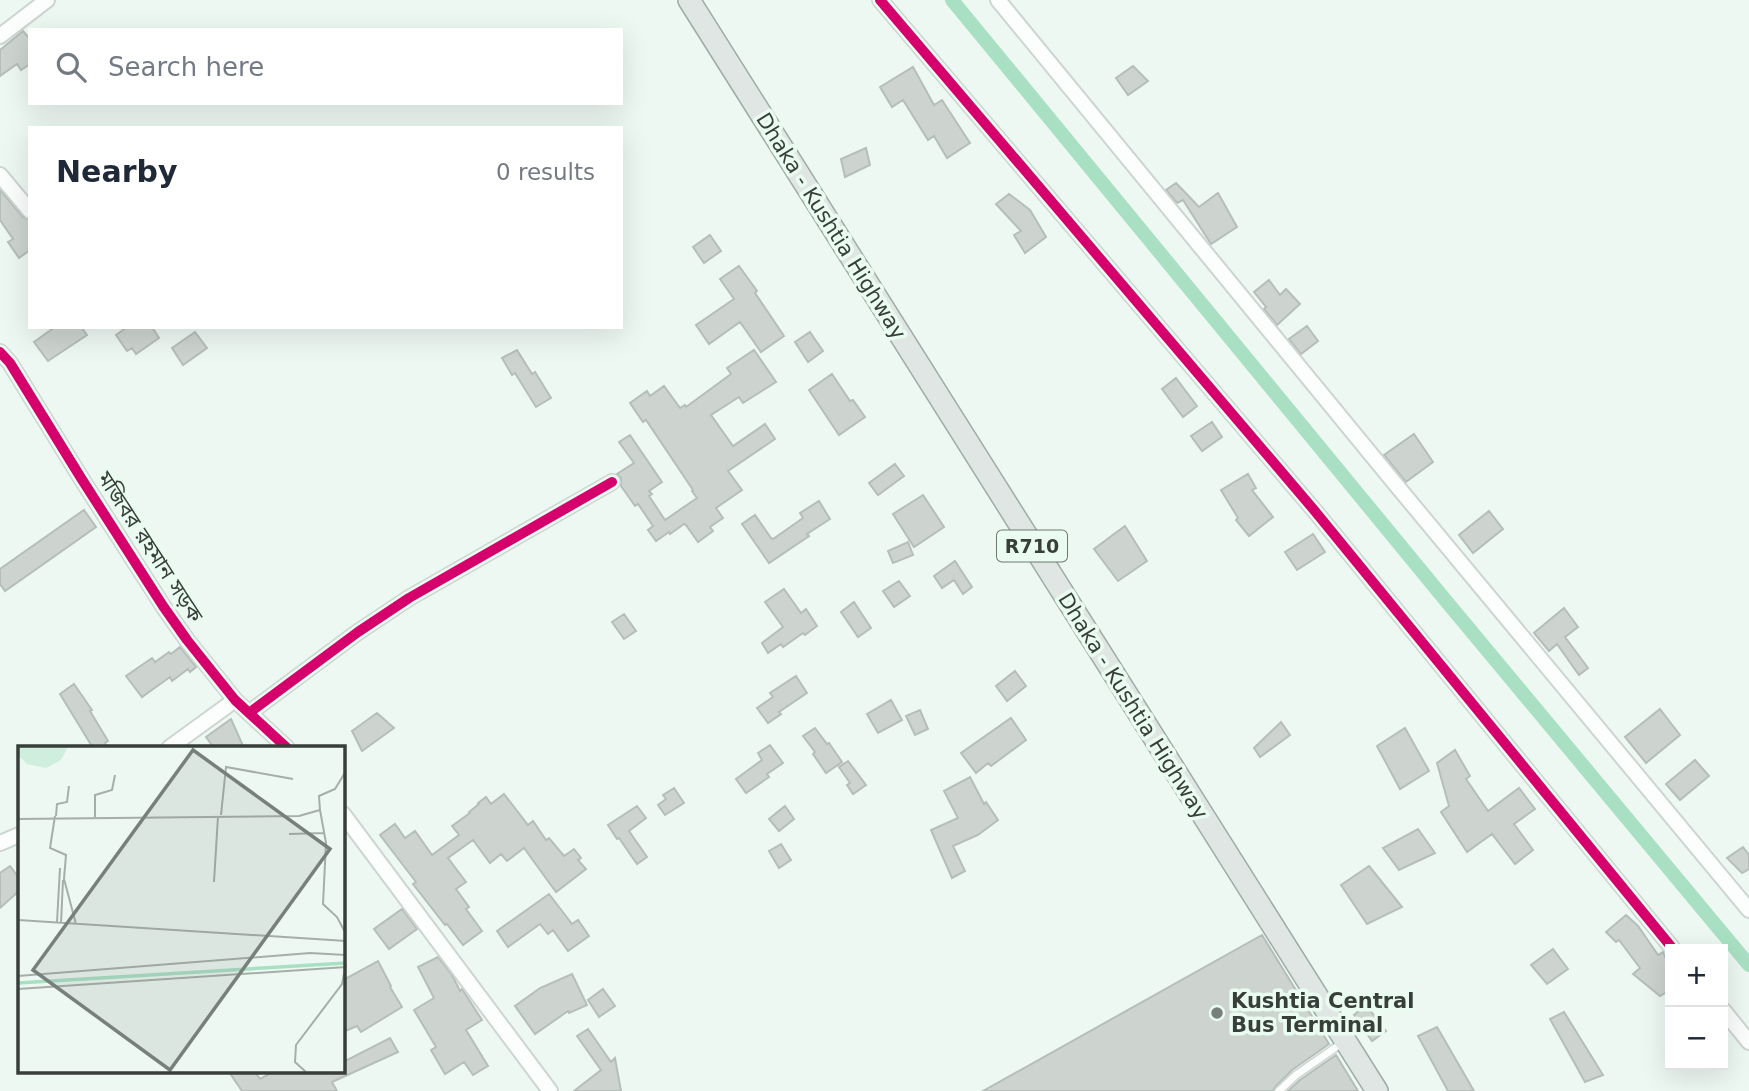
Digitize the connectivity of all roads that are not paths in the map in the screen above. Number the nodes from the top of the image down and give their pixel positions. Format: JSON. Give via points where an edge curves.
{"nodes":[{"id":1,"x":47,"y":0,"type":"edge"},
{"id":2,"x":689,"y":0,"type":"edge"},
{"id":3,"x":880,"y":0,"type":"edge"},
{"id":4,"x":998,"y":0,"type":"edge"},
{"id":5,"x":0,"y":36,"type":"edge"},
{"id":6,"x":0,"y":175,"type":"edge"},
{"id":7,"x":28,"y":209,"type":"edge"},
{"id":8,"x":0,"y":352,"type":"edge"},
{"id":9,"x":611,"y":482,"type":"dead end"},
{"id":10,"x":235,"y":700,"type":"junction"},
{"id":11,"x":249,"y":713,"type":"junction"},
{"id":12,"x":172,"y":746,"type":"edge"},
{"id":13,"x":285,"y":746,"type":"edge"},
{"id":14,"x":345,"y":817,"type":"edge"},
{"id":15,"x":18,"y":835,"type":"edge"},
{"id":16,"x":0,"y":843,"type":"edge"},
{"id":17,"x":1749,"y":910,"type":"edge"},
{"id":18,"x":1668,"y":944,"type":"edge"},
{"id":19,"x":1728,"y":1016,"type":"edge"},
{"id":20,"x":1345,"y":1041,"type":"junction"},
{"id":21,"x":1749,"y":1042,"type":"edge"},
{"id":22,"x":550,"y":1091,"type":"edge"},
{"id":23,"x":1279,"y":1091,"type":"edge"},
{"id":24,"x":1377,"y":1091,"type":"edge"}],
"edges":[{"from":1,"to":5,"type":"street"},
{"from":2,"to":20,"type":"main road","name":"Dhaka - Kushtia Highway","number":"R710"},
{"from":3,"to":18,"type":"street","via":[[1314,510]]},
{"from":4,"to":17,"type":"street"},
{"from":6,"to":7,"type":"street"},
{"from":8,"to":10,"type":"street","name":"মজিবর রহমান সড়ক","via":[[163,606]]},
{"from":9,"to":11,"type":"street","via":[[409,598]]},
{"from":10,"to":11,"type":"street","name":"মজিবর রহমান সড়ক"},
{"from":10,"to":12,"type":"street"},
{"from":11,"to":13,"type":"street","name":"মজিবর রহমান সড়ক"},
{"from":14,"to":22,"type":"street"},
{"from":15,"to":16,"type":"street"},
{"from":19,"to":21,"type":"street"},
{"from":20,"to":23,"type":"lane"},
{"from":20,"to":24,"type":"main road","name":"Dhaka - Kushtia Highway","number":"R710"}]}
